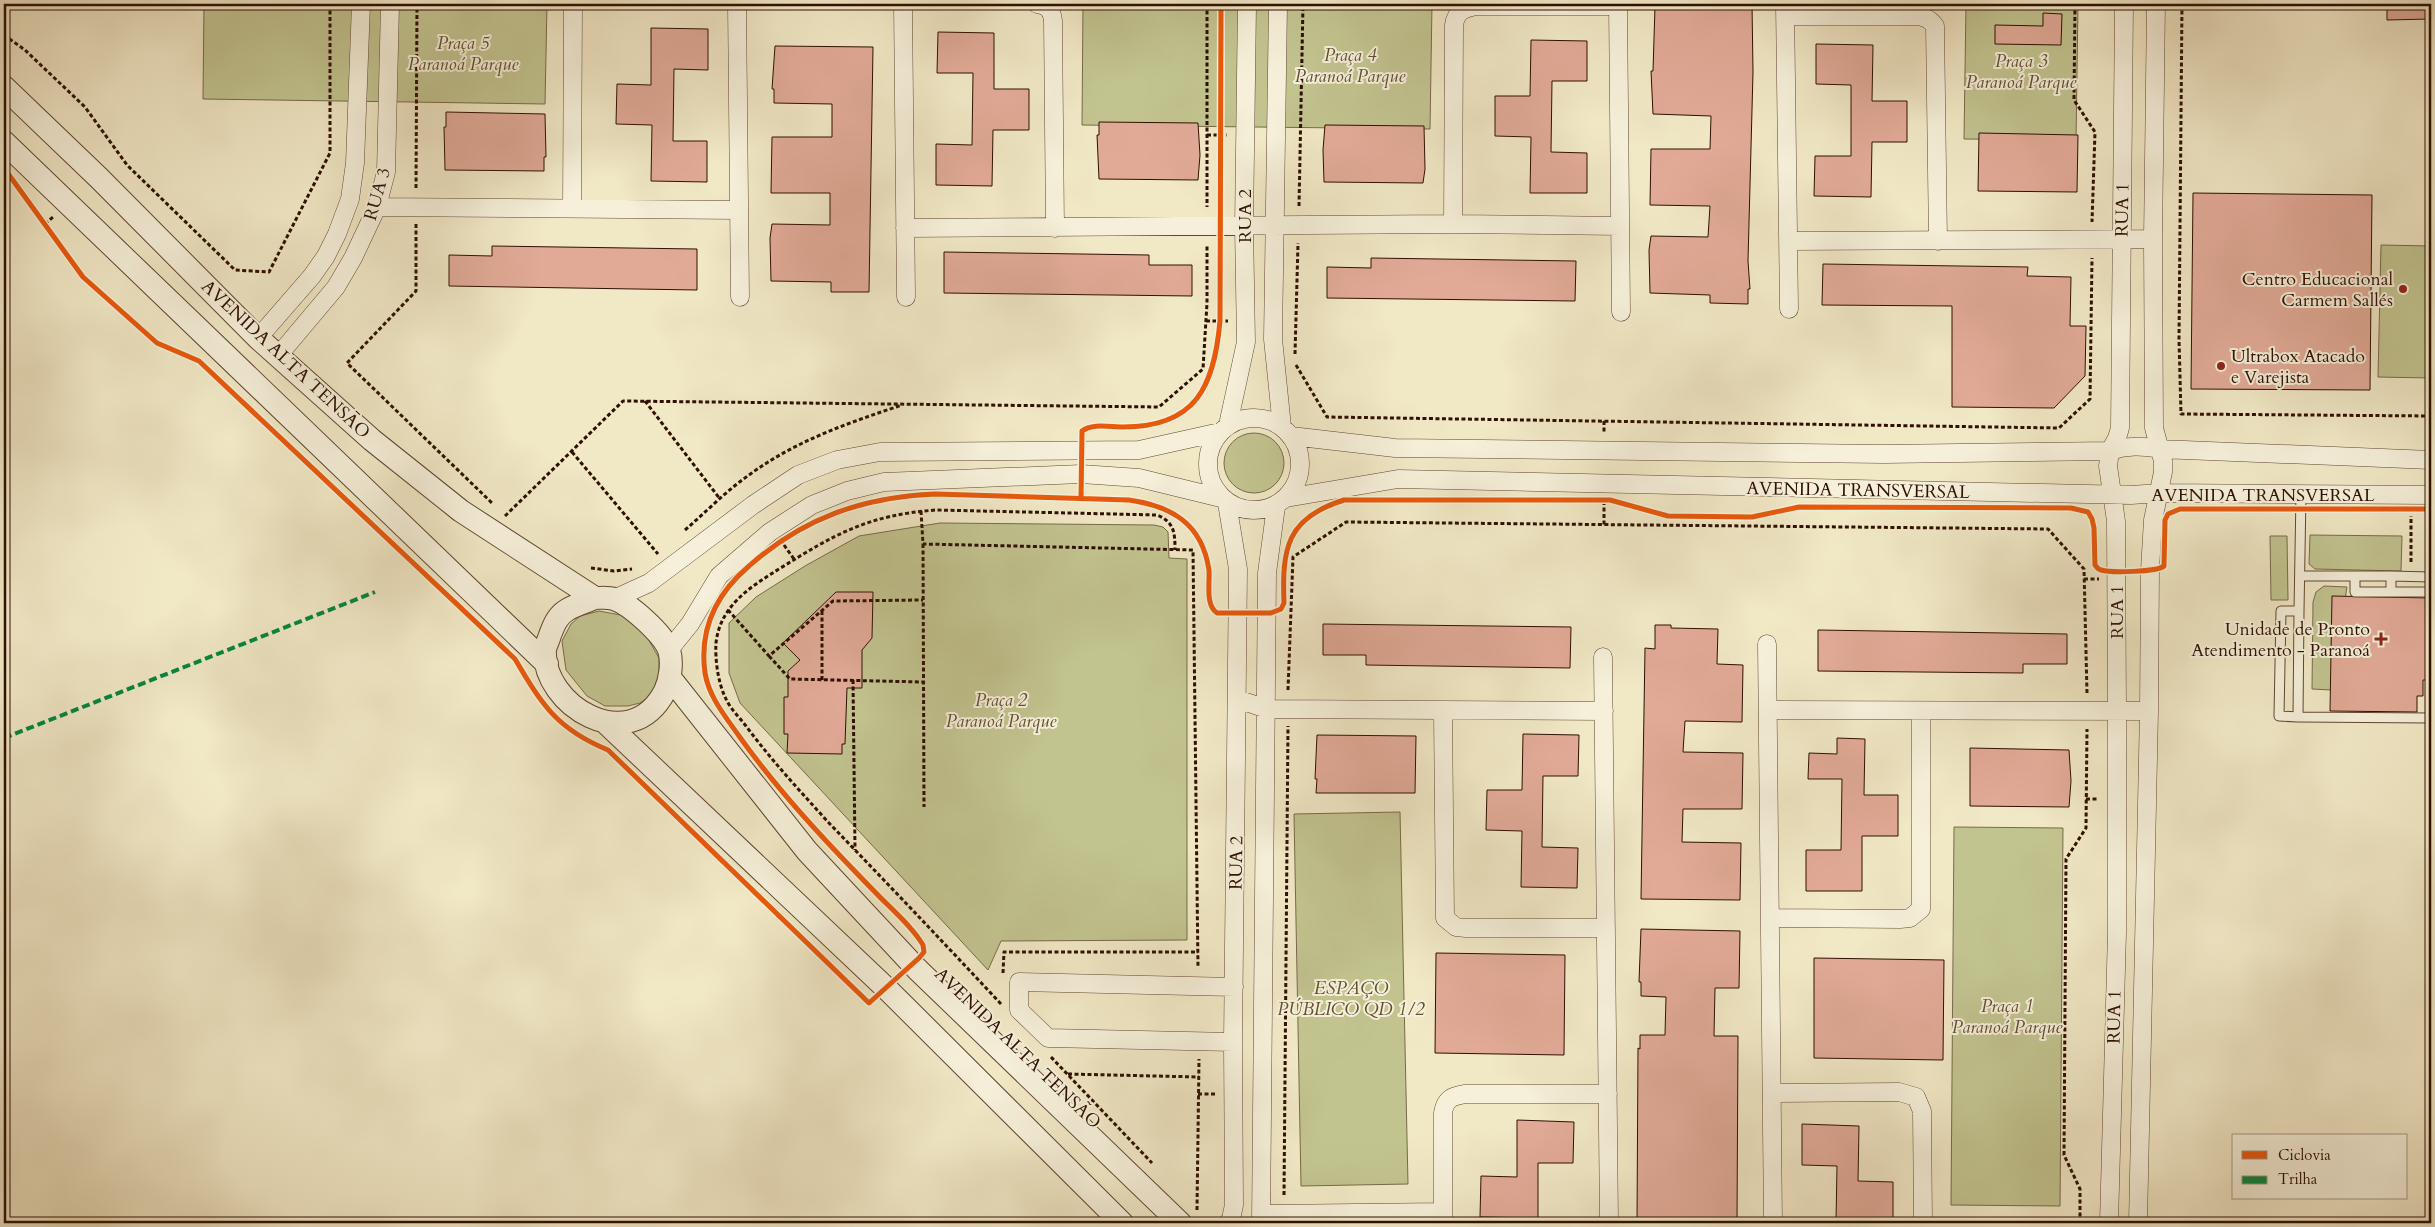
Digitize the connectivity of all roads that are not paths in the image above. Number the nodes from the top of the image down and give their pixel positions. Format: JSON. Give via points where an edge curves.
{"nodes":[{"id":1,"x":361,"y":4,"type":"edge"},
{"id":2,"x":390,"y":4,"type":"edge"},
{"id":3,"x":573,"y":4,"type":"edge"},
{"id":4,"x":737,"y":4,"type":"edge"},
{"id":5,"x":903,"y":4,"type":"edge"},
{"id":6,"x":1037,"y":4,"type":"edge"},
{"id":7,"x":1246,"y":4,"type":"edge"},
{"id":8,"x":1278,"y":4,"type":"edge"},
{"id":9,"x":2156,"y":4,"type":"edge"},
{"id":10,"x":1618,"y":5,"type":"edge"},
{"id":11,"x":2124,"y":5,"type":"edge"},
{"id":12,"x":1786,"y":10,"type":"edge"},
{"id":13,"x":4,"y":87,"type":"edge"},
{"id":14,"x":4,"y":142,"type":"edge"},
{"id":15,"x":377,"y":207,"type":"junction"},
{"id":16,"x":572,"y":209,"type":"junction"},
{"id":17,"x":739,"y":210,"type":"junction"},
{"id":18,"x":1453,"y":224,"type":"junction"},
{"id":19,"x":1244,"y":226,"type":"junction"},
{"id":20,"x":1276,"y":226,"type":"junction"},
{"id":21,"x":1620,"y":226,"type":"junction"},
{"id":22,"x":905,"y":228,"type":"junction"},
{"id":23,"x":1056,"y":228,"type":"junction"},
{"id":24,"x":2122,"y":238,"type":"junction"},
{"id":25,"x":2153,"y":239,"type":"junction"},
{"id":26,"x":1788,"y":241,"type":"junction"},
{"id":27,"x":1938,"y":241,"type":"junction"},
{"id":28,"x":740,"y":296,"type":"dead end"},
{"id":29,"x":906,"y":296,"type":"dead end"},
{"id":30,"x":1789,"y":309,"type":"dead end"},
{"id":31,"x":1621,"y":312,"type":"dead end"},
{"id":32,"x":258,"y":338,"type":"junction"},
{"id":33,"x":278,"y":356,"type":"junction"},
{"id":34,"x":1224,"y":429,"type":"junction"},
{"id":35,"x":1286,"y":432,"type":"junction"},
{"id":36,"x":2110,"y":450,"type":"junction"},
{"id":37,"x":2160,"y":450,"type":"junction"},
{"id":38,"x":2431,"y":460,"type":"edge"},
{"id":39,"x":2160,"y":493,"type":"junction"},
{"id":40,"x":2111,"y":494,"type":"junction"},
{"id":41,"x":2301,"y":494,"type":"junction"},
{"id":42,"x":2431,"y":495,"type":"edge"},
{"id":43,"x":1224,"y":500,"type":"junction"},
{"id":44,"x":1281,"y":502,"type":"junction"},
{"id":45,"x":2300,"y":576,"type":"junction"},
{"id":46,"x":2355,"y":576,"type":"junction"},
{"id":47,"x":2391,"y":576,"type":"junction"},
{"id":48,"x":2431,"y":577,"type":"edge"},
{"id":49,"x":2391,"y":592,"type":"junction"},
{"id":50,"x":2431,"y":592,"type":"edge"},
{"id":51,"x":604,"y":599,"type":"junction"},
{"id":52,"x":2299,"y":611,"type":"junction"},
{"id":53,"x":1767,"y":644,"type":"dead end"},
{"id":54,"x":669,"y":650,"type":"junction"},
{"id":55,"x":1603,"y":657,"type":"dead end"},
{"id":56,"x":547,"y":664,"type":"junction"},
{"id":57,"x":671,"y":679,"type":"junction"},
{"id":58,"x":1237,"y":700,"type":"junction"},
{"id":59,"x":1267,"y":709,"type":"junction"},
{"id":60,"x":1768,"y":710,"type":"junction"},
{"id":61,"x":1443,"y":711,"type":"junction"},
{"id":62,"x":1604,"y":711,"type":"junction"},
{"id":63,"x":1921,"y":711,"type":"junction"},
{"id":64,"x":2149,"y":711,"type":"junction"},
{"id":65,"x":2117,"y":712,"type":"junction"},
{"id":66,"x":2298,"y":717,"type":"junction"},
{"id":67,"x":2431,"y":718,"type":"edge"},
{"id":68,"x":607,"y":724,"type":"junction"},
{"id":69,"x":1770,"y":918,"type":"junction"},
{"id":70,"x":1606,"y":928,"type":"junction"},
{"id":71,"x":1234,"y":987,"type":"junction"},
{"id":72,"x":1233,"y":1042,"type":"junction"},
{"id":73,"x":1772,"y":1093,"type":"junction"},
{"id":74,"x":1608,"y":1094,"type":"junction"},
{"id":75,"x":1262,"y":1218,"type":"edge"},
{"id":76,"x":1443,"y":1218,"type":"edge"},
{"id":77,"x":1122,"y":1223,"type":"edge"},
{"id":78,"x":1180,"y":1223,"type":"edge"},
{"id":79,"x":1228,"y":1223,"type":"edge"},
{"id":80,"x":1609,"y":1223,"type":"edge"},
{"id":81,"x":1773,"y":1223,"type":"edge"},
{"id":82,"x":1923,"y":1223,"type":"edge"},
{"id":83,"x":2109,"y":1223,"type":"edge"},
{"id":84,"x":2138,"y":1223,"type":"edge"}],
"edges":[{"from":1,"to":32,"type":"street","name":"RUA 3","via":[[350,199],[326,256]]},
{"from":2,"to":15,"type":"street","name":"RUA 3","via":[[386,172]]},
{"from":3,"to":16,"type":"street"},
{"from":4,"to":17,"type":"street"},
{"from":5,"to":22,"type":"street"},
{"from":6,"to":23,"type":"street","via":[[1048,8],[1054,21]]},
{"from":7,"to":19,"type":"street","name":"RUA 2"},
{"from":8,"to":20,"type":"street","name":"RUA 2"},
{"from":9,"to":25,"type":"street","name":"RUA 1"},
{"from":10,"to":18,"type":"street","via":[[1476,6],[1459,11],[1454,25]]},
{"from":10,"to":21,"type":"street"},
{"from":11,"to":24,"type":"street","name":"RUA 1"},
{"from":12,"to":26,"type":"street"},
{"from":12,"to":27,"type":"street","via":[[1923,16],[1935,26]]},
{"from":13,"to":32,"type":"street","name":"AVENIDA ALTA TENSĀO","via":[[106,184]]},
{"from":14,"to":56,"type":"street"},
{"from":15,"to":16,"type":"street"},
{"from":15,"to":33,"type":"street","name":"RUA 3","via":[[336,287]]},
{"from":16,"to":17,"type":"street"},
{"from":17,"to":28,"type":"street"},
{"from":18,"to":20,"type":"street"},
{"from":18,"to":21,"type":"street"},
{"from":19,"to":20,"type":"street"},
{"from":19,"to":23,"type":"street"},
{"from":19,"to":34,"type":"street","name":"RUA 2","via":[[1246,342]]},
{"from":20,"to":35,"type":"street","name":"RUA 2","via":[[1273,339]]},
{"from":21,"to":31,"type":"street"},
{"from":22,"to":23,"type":"street"},
{"from":22,"to":29,"type":"street"},
{"from":24,"to":25,"type":"street"},
{"from":24,"to":27,"type":"street"},
{"from":24,"to":36,"type":"street","name":"RUA 1","via":[[2120,428]]},
{"from":25,"to":37,"type":"street","name":"RUA 1","via":[[2154,428]]},
{"from":26,"to":27,"type":"street"},
{"from":26,"to":30,"type":"street"},
{"from":32,"to":33,"type":"street","name":"AVENIDA ALTA TENSĀO"},
{"from":33,"to":51,"type":"street","name":"AVENIDA ALTA TENSĀO","via":[[372,440],[462,511]]},
{"from":34,"to":35,"type":"street","name":"AVENIDA TRANSVERSAL","via":[[1241,419],[1255,418],[1269,420]]},
{"from":34,"to":43,"type":"street","via":[[1212,444],[1207,458],[1212,486]]},
{"from":34,"to":51,"type":"street","name":"AVENIDA TRANSVERSAL","via":[[1139,450],[880,452],[837,460],[798,475],[649,583]]},
{"from":35,"to":36,"type":"street","name":"AVENIDA TRANSVERSAL","via":[[1395,448],[1874,454]]},
{"from":35,"to":44,"type":"street","via":[[1298,448],[1300,475],[1294,488]]},
{"from":36,"to":37,"type":"street","name":"AVENIDA TRANSVERSAL","via":[[2133,446]]},
{"from":36,"to":40,"type":"street","name":"RUA 1"},
{"from":37,"to":38,"type":"street","name":"AVENIDA TRANSVERSAL"},
{"from":37,"to":39,"type":"street","name":"RUA 1","via":[[2163,472]]},
{"from":39,"to":40,"type":"street","name":"AVENIDA TRANSVERSAL"},
{"from":39,"to":41,"type":"street","name":"AVENIDA TRANSVERSAL"},
{"from":39,"to":64,"type":"street","name":"RUA 1","via":[[2153,520],[2150,570]]},
{"from":40,"to":44,"type":"street","name":"AVENIDA TRANSVERSAL","via":[[1606,495],[1398,479]]},
{"from":40,"to":65,"type":"street","name":"RUA 1","via":[[2116,521]]},
{"from":41,"to":42,"type":"street","name":"AVENIDA TRANSVERSAL"},
{"from":41,"to":45,"type":"lane"},
{"from":43,"to":44,"type":"street","name":"AVENIDA TRANSVERSAL","via":[[1251,511]]},
{"from":43,"to":54,"type":"street","name":"AVENIDA TRANSVERSAL","via":[[1139,478],[1081,474],[884,482],[847,491],[812,505],[770,532],[720,576],[690,624]]},
{"from":43,"to":58,"type":"street","name":"RUA 2","via":[[1238,570]]},
{"from":44,"to":59,"type":"street","name":"RUA 2","via":[[1267,573]]},
{"from":45,"to":46,"type":"lane"},
{"from":45,"to":52,"type":"lane"},
{"from":46,"to":47,"type":"lane"},
{"from":46,"to":49,"type":"lane","via":[[2355,592]]},
{"from":47,"to":48,"type":"lane"},
{"from":47,"to":49,"type":"lane"},
{"from":49,"to":50,"type":"lane"},
{"from":51,"to":54,"type":"street","via":[[636,612]]},
{"from":51,"to":56,"type":"street","via":[[567,610],[556,620],[545,648]]},
{"from":52,"to":66,"type":"lane"},
{"from":52,"to":66,"type":"lane","via":[[2281,611],[2279,716]]},
{"from":53,"to":60,"type":"street"},
{"from":54,"to":57,"type":"street"},
{"from":55,"to":62,"type":"street"},
{"from":56,"to":68,"type":"street","via":[[552,680],[579,711]]},
{"from":57,"to":68,"type":"street","via":[[657,706],[645,716],[632,722]]},
{"from":57,"to":78,"type":"street","name":"AVENIDA ALTA TENSÃO","via":[[807,851],[917,969]]},
{"from":58,"to":59,"type":"street"},
{"from":58,"to":71,"type":"street","name":"RUA 2"},
{"from":59,"to":61,"type":"street"},
{"from":59,"to":75,"type":"street","name":"RUA 2"},
{"from":60,"to":63,"type":"street"},
{"from":60,"to":69,"type":"street"},
{"from":61,"to":62,"type":"street"},
{"from":61,"to":70,"type":"street","via":[[1445,918],[1449,923],[1466,928]]},
{"from":62,"to":70,"type":"street"},
{"from":63,"to":65,"type":"street"},
{"from":63,"to":69,"type":"street","via":[[1921,909],[1910,918],[1900,919]]},
{"from":64,"to":65,"type":"street"},
{"from":64,"to":84,"type":"street","name":"RUA 1"},
{"from":65,"to":83,"type":"street","name":"RUA 1","via":[[2117,932]]},
{"from":66,"to":67,"type":"lane"},
{"from":68,"to":77,"type":"street","via":[[889,991]]},
{"from":69,"to":73,"type":"street"},
{"from":70,"to":74,"type":"street"},
{"from":71,"to":72,"type":"street","name":"RUA 2"},
{"from":71,"to":72,"type":"street","via":[[1019,982],[1019,1010],[1048,1038]]},
{"from":72,"to":79,"type":"street","name":"RUA 2","via":[[1234,1205]]},
{"from":73,"to":81,"type":"street"},
{"from":73,"to":82,"type":"street","via":[[1900,1092],[1916,1097],[1922,1111]]},
{"from":74,"to":76,"type":"street","via":[[1465,1094],[1449,1099],[1443,1113]]},
{"from":74,"to":80,"type":"street"},
{"from":75,"to":76,"type":"street","via":[[1284,1214]]}]}
